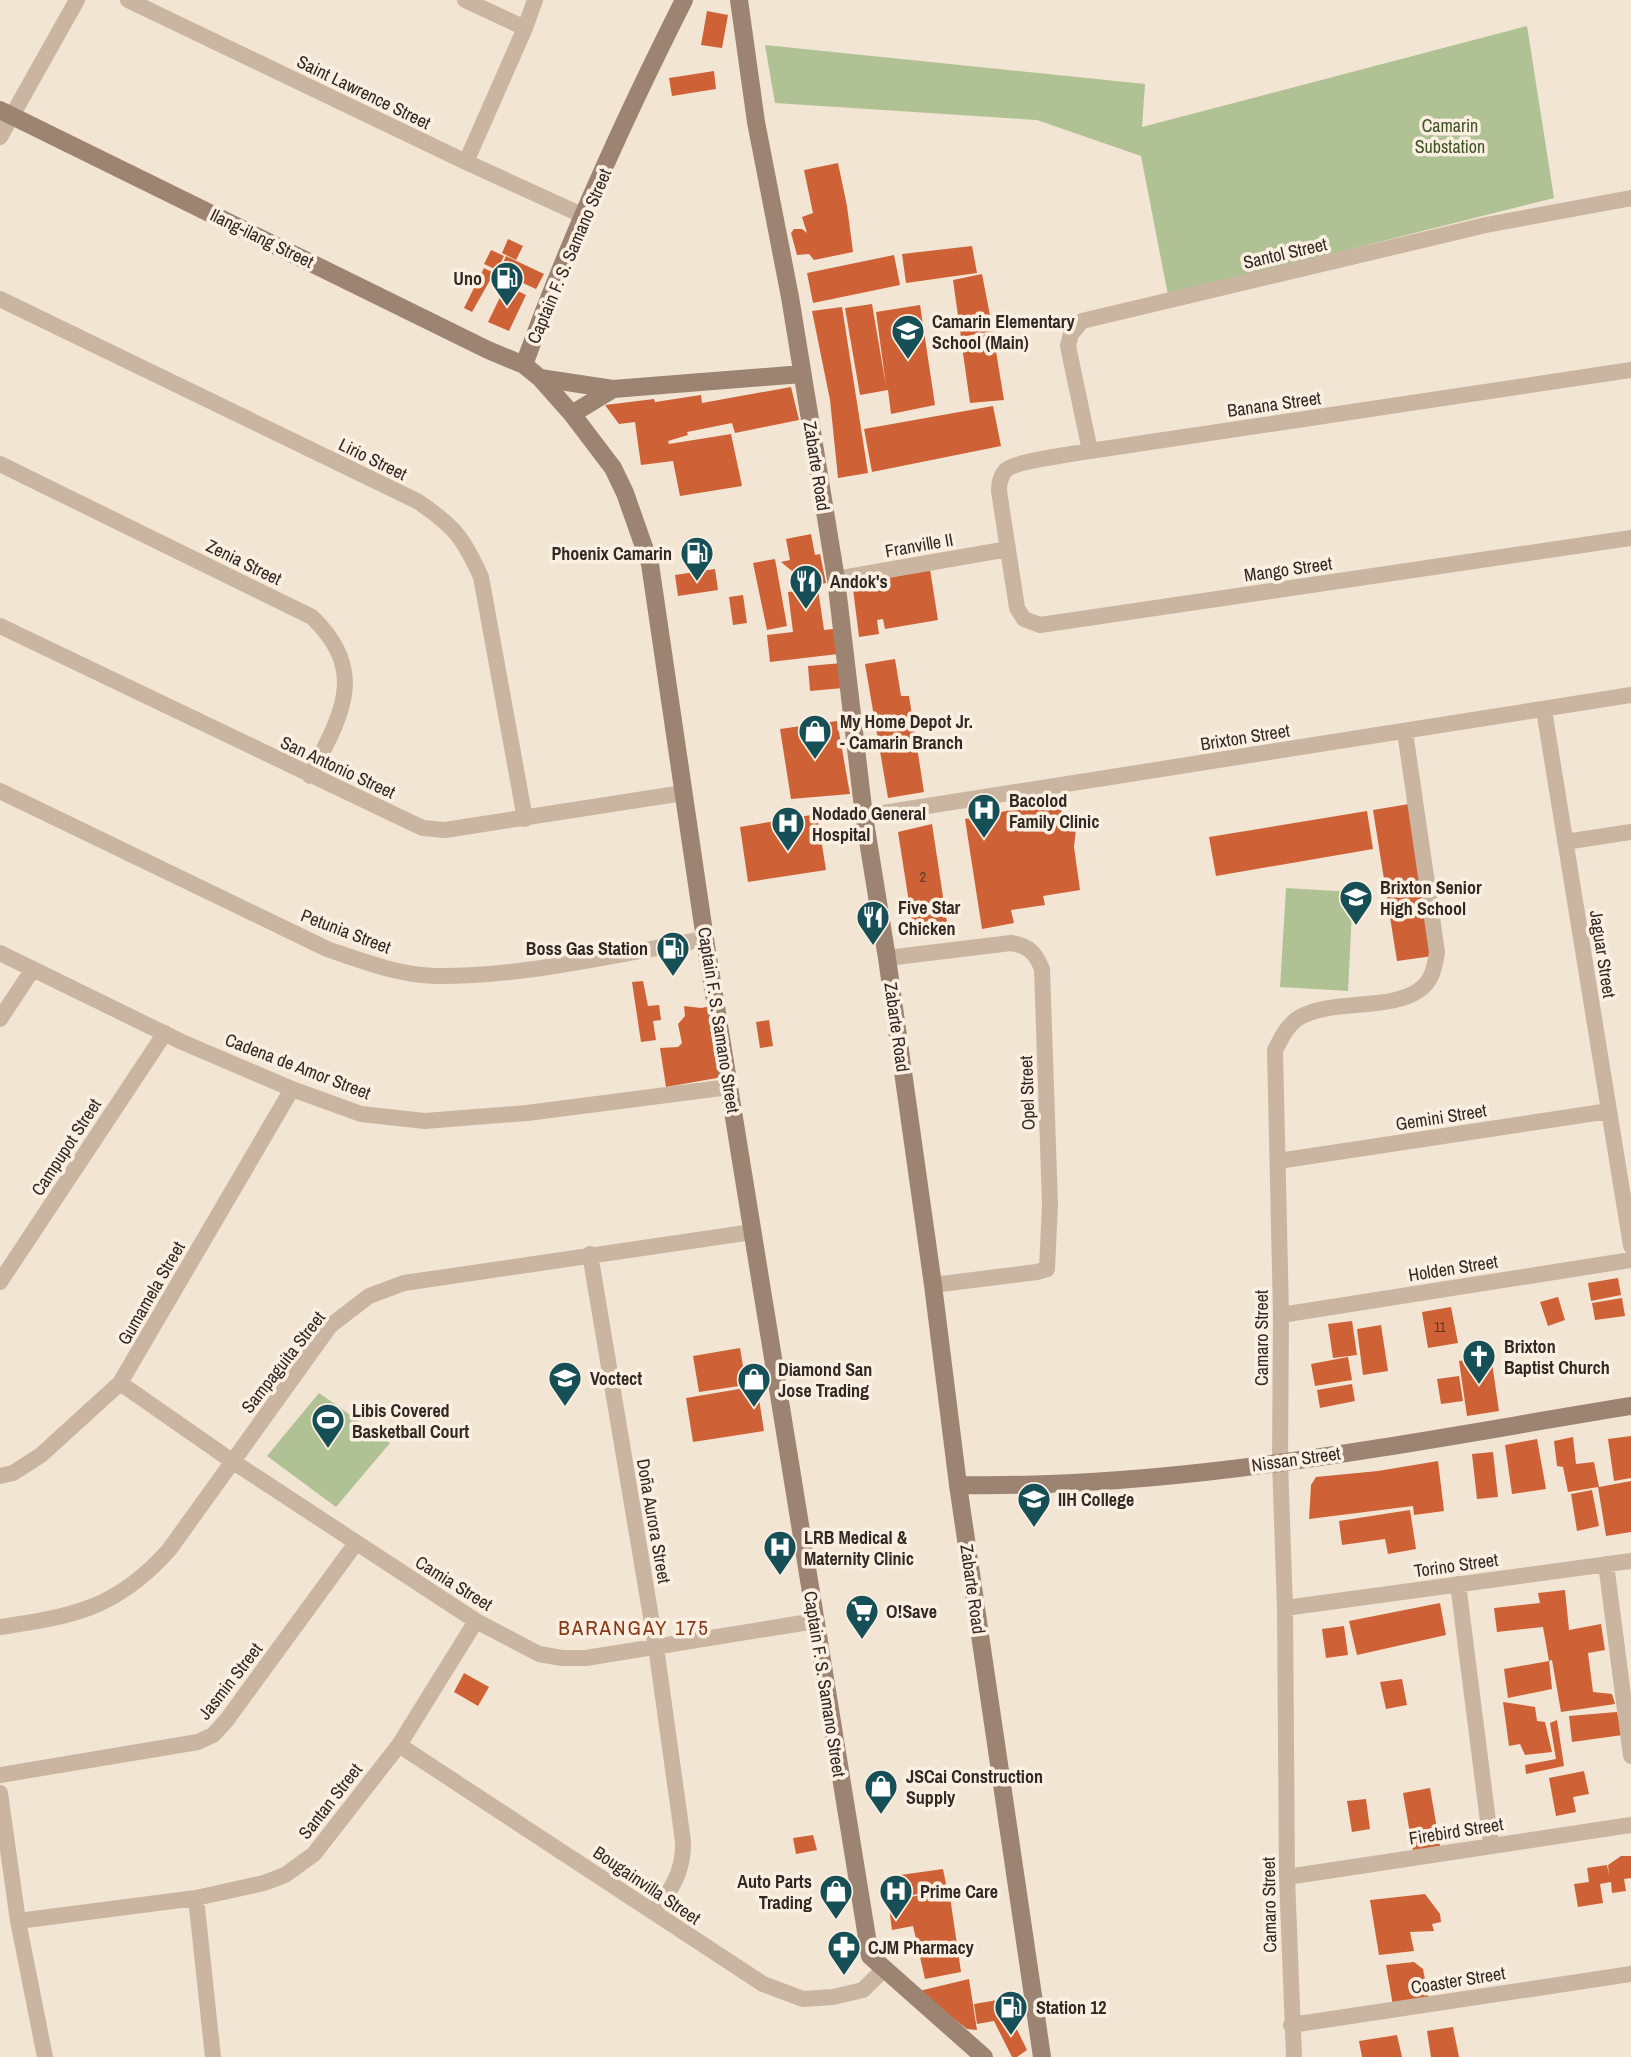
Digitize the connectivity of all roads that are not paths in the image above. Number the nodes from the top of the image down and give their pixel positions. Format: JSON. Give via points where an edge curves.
{"nodes":[{"id":1,"x":77,"y":0,"type":"edge"},
{"id":2,"x":128,"y":0,"type":"edge"},
{"id":3,"x":465,"y":0,"type":"edge"},
{"id":4,"x":535,"y":0,"type":"edge"},
{"id":5,"x":684,"y":0,"type":"edge"},
{"id":6,"x":740,"y":0,"type":"edge"},
{"id":7,"x":525,"y":28,"type":"junction"},
{"id":8,"x":5,"y":113,"type":"edge"},
{"id":9,"x":0,"y":137,"type":"edge"},
{"id":10,"x":466,"y":162,"type":"junction"},
{"id":11,"x":1631,"y":198,"type":"edge"},
{"id":12,"x":584,"y":216,"type":"junction"},
{"id":13,"x":0,"y":299,"type":"edge"},
{"id":14,"x":524,"y":365,"type":"junction"},
{"id":15,"x":1631,"y":370,"type":"edge"},
{"id":16,"x":802,"y":374,"type":"junction"},
{"id":17,"x":540,"y":379,"type":"junction"},
{"id":18,"x":613,"y":389,"type":"junction"},
{"id":19,"x":572,"y":414,"type":"junction"},
{"id":20,"x":1090,"y":451,"type":"junction"},
{"id":21,"x":0,"y":464,"type":"edge"},
{"id":22,"x":1631,"y":538,"type":"edge"},
{"id":23,"x":1008,"y":549,"type":"junction"},
{"id":24,"x":836,"y":579,"type":"junction"},
{"id":25,"x":0,"y":626,"type":"edge"},
{"id":26,"x":1631,"y":695,"type":"edge"},
{"id":27,"x":1544,"y":710,"type":"junction"},
{"id":28,"x":1405,"y":732,"type":"junction"},
{"id":29,"x":310,"y":776,"type":"junction"},
{"id":30,"x":0,"y":791,"type":"edge"},
{"id":31,"x":683,"y":793,"type":"junction"},
{"id":32,"x":864,"y":816,"type":"junction"},
{"id":33,"x":525,"y":819,"type":"junction"},
{"id":34,"x":1631,"y":832,"type":"edge"},
{"id":35,"x":1565,"y":842,"type":"junction"},
{"id":36,"x":705,"y":939,"type":"junction"},
{"id":37,"x":0,"y":953,"type":"edge"},
{"id":38,"x":887,"y":958,"type":"junction"},
{"id":39,"x":33,"y":969,"type":"junction"},
{"id":40,"x":0,"y":1019,"type":"edge"},
{"id":41,"x":164,"y":1033,"type":"junction"},
{"id":42,"x":729,"y":1087,"type":"junction"},
{"id":43,"x":292,"y":1089,"type":"junction"},
{"id":44,"x":1609,"y":1111,"type":"junction"},
{"id":45,"x":1278,"y":1161,"type":"junction"},
{"id":46,"x":752,"y":1232,"type":"junction"},
{"id":47,"x":1631,"y":1247,"type":"edge"},
{"id":48,"x":590,"y":1254,"type":"junction"},
{"id":49,"x":1631,"y":1260,"type":"edge"},
{"id":50,"x":0,"y":1282,"type":"edge"},
{"id":51,"x":933,"y":1285,"type":"junction"},
{"id":52,"x":1281,"y":1315,"type":"junction"},
{"id":53,"x":120,"y":1383,"type":"junction"},
{"id":54,"x":1631,"y":1406,"type":"edge"},
{"id":55,"x":232,"y":1461,"type":"junction"},
{"id":56,"x":1280,"y":1462,"type":"junction"},
{"id":57,"x":0,"y":1476,"type":"edge"},
{"id":58,"x":958,"y":1485,"type":"junction"},
{"id":59,"x":356,"y":1544,"type":"junction"},
{"id":60,"x":1631,"y":1561,"type":"edge"},
{"id":61,"x":1606,"y":1564,"type":"junction"},
{"id":62,"x":1458,"y":1584,"type":"junction"},
{"id":63,"x":1285,"y":1608,"type":"junction"},
{"id":64,"x":476,"y":1621,"type":"junction"},
{"id":65,"x":815,"y":1621,"type":"junction"},
{"id":66,"x":0,"y":1628,"type":"edge"},
{"id":67,"x":656,"y":1647,"type":"junction"},
{"id":68,"x":399,"y":1745,"type":"junction"},
{"id":69,"x":1631,"y":1756,"type":"edge"},
{"id":70,"x":0,"y":1775,"type":"edge"},
{"id":71,"x":0,"y":1793,"type":"edge"},
{"id":72,"x":1631,"y":1825,"type":"edge"},
{"id":73,"x":1491,"y":1845,"type":"junction"},
{"id":74,"x":4,"y":1848,"type":"edge"},
{"id":75,"x":1287,"y":1877,"type":"junction"},
{"id":76,"x":196,"y":1898,"type":"junction"},
{"id":77,"x":653,"y":1912,"type":"junction"},
{"id":78,"x":18,"y":1921,"type":"junction"},
{"id":79,"x":883,"y":1969,"type":"junction"},
{"id":80,"x":1631,"y":1974,"type":"edge"},
{"id":81,"x":1291,"y":2025,"type":"junction"},
{"id":82,"x":45,"y":2057,"type":"edge"},
{"id":83,"x":213,"y":2057,"type":"edge"},
{"id":84,"x":984,"y":2057,"type":"edge"},
{"id":85,"x":1042,"y":2057,"type":"edge"},
{"id":86,"x":1294,"y":2057,"type":"edge"}],
"edges":[{"from":1,"to":8,"type":"street"},
{"from":2,"to":10,"type":"street","name":"Saint Lawrence Street"},
{"from":3,"to":7,"type":"street"},
{"from":4,"to":7,"type":"street"},
{"from":5,"to":12,"type":"main road","name":"Captain F. S. Samano Street"},
{"from":6,"to":16,"type":"main road","name":"Zabarte Road","via":[[756,122]]},
{"from":7,"to":10,"type":"street"},
{"from":8,"to":9,"type":"street"},
{"from":8,"to":14,"type":"main road","name":"Ilang-ilang Street"},
{"from":10,"to":12,"type":"street","name":"Saint Lawrence Street"},
{"from":11,"to":20,"type":"street","name":"Santol Street","via":[[1486,225],[1082,321],[1068,346]]},
{"from":12,"to":14,"type":"main road","name":"Captain F. S. Samano Street"},
{"from":13,"to":33,"type":"street","name":"Lirio Street","via":[[417,501],[446,520],[468,548],[481,577]]},
{"from":14,"to":17,"type":"main road","name":"Captain F. S. Samano Street"},
{"from":15,"to":20,"type":"street","name":"Banana Street"},
{"from":16,"to":18,"type":"main road"},
{"from":16,"to":24,"type":"main road","name":"Zabarte Road"},
{"from":17,"to":18,"type":"main road"},
{"from":17,"to":19,"type":"main road","name":"Captain F. S. Samano Street"},
{"from":18,"to":19,"type":"main road"},
{"from":19,"to":31,"type":"main road","name":"Captain F. S. Samano Street","via":[[613,468],[650,564]]},
{"from":20,"to":23,"type":"street","name":"Banana Street","via":[[1017,464],[1005,471],[999,491]]},
{"from":21,"to":29,"type":"street","name":"Zenia Street","via":[[312,617],[330,634],[343,658],[345,696]]},
{"from":22,"to":23,"type":"street","name":"Mango Street","via":[[1040,625],[1024,619],[1017,608]]},
{"from":23,"to":24,"type":"street","name":"Franville II"},
{"from":24,"to":32,"type":"main road","name":"Zabarte Road"},
{"from":25,"to":29,"type":"street","name":"San Antonio Street"},
{"from":26,"to":27,"type":"street","name":"Brixton Street"},
{"from":27,"to":28,"type":"street","name":"Brixton Street"},
{"from":27,"to":35,"type":"street","name":"Jaguar Street"},
{"from":28,"to":32,"type":"street","name":"Brixton Street"},
{"from":28,"to":45,"type":"street","name":"Camaro Street","via":[[1437,952],[1434,971],[1423,987],[1403,998],[1314,1011],[1285,1031],[1275,1050]]},
{"from":29,"to":33,"type":"street","name":"San Antonio Street","via":[[423,828],[445,830]]},
{"from":30,"to":36,"type":"street","name":"Petunia Street","via":[[327,949],[382,968],[434,976],[498,972]]},
{"from":31,"to":33,"type":"street","name":"San Antonio Street"},
{"from":31,"to":36,"type":"main road","name":"Captain F. S. Samano Street"},
{"from":32,"to":38,"type":"main road","name":"Zabarte Road"},
{"from":34,"to":35,"type":"street"},
{"from":35,"to":44,"type":"street","name":"Jaguar Street"},
{"from":36,"to":42,"type":"main road","name":"Captain F. S. Samano Street"},
{"from":37,"to":39,"type":"street","name":"Cadena de Amor Street"},
{"from":38,"to":51,"type":"main road","name":"Zabarte Road"},
{"from":38,"to":51,"type":"street","name":"Opel Street","via":[[1011,943],[1036,953],[1042,969],[1050,1205],[1047,1269]]},
{"from":39,"to":40,"type":"street"},
{"from":39,"to":41,"type":"street","name":"Cadena de Amor Street"},
{"from":41,"to":43,"type":"street","name":"Cadena de Amor Street"},
{"from":41,"to":50,"type":"street","name":"Campupot Street"},
{"from":42,"to":43,"type":"street","name":"Cadena de Amor Street","via":[[425,1121],[361,1114]]},
{"from":42,"to":46,"type":"main road","name":"Captain F. S. Samano Street"},
{"from":43,"to":53,"type":"street","name":"Gumamela Street"},
{"from":44,"to":45,"type":"street","name":"Gemini Street"},
{"from":44,"to":47,"type":"street","name":"Jaguar Street"},
{"from":45,"to":52,"type":"street","name":"Camaro Street"},
{"from":46,"to":48,"type":"street","name":"Sampaguita Street"},
{"from":46,"to":65,"type":"main road","name":"Captain F. S. Samano Street"},
{"from":48,"to":55,"type":"street","name":"Sampaguita Street","via":[[404,1283],[369,1296],[330,1326]]},
{"from":48,"to":67,"type":"street","name":"Doña Aurora Street"},
{"from":49,"to":52,"type":"street","name":"Holden Street"},
{"from":51,"to":58,"type":"main road","name":"Zabarte Road"},
{"from":52,"to":56,"type":"street","name":"Camaro Street"},
{"from":53,"to":55,"type":"street","name":"Camia Street"},
{"from":53,"to":57,"type":"street","name":"Gumamela Street","via":[[41,1455]]},
{"from":54,"to":56,"type":"main road","name":"Nissan Street"},
{"from":55,"to":59,"type":"street","name":"Camia Street"},
{"from":55,"to":66,"type":"street","name":"Sampaguita Street","via":[[169,1550],[120,1595],[51,1620]]},
{"from":56,"to":58,"type":"main road","name":"Nissan Street","via":[[1113,1480]]},
{"from":56,"to":63,"type":"street","name":"Camaro Street"},
{"from":58,"to":85,"type":"main road","name":"Zabarte Road"},
{"from":59,"to":64,"type":"street","name":"Camia Street"},
{"from":59,"to":70,"type":"street","name":"Jasmin Street","via":[[213,1735],[198,1742]]},
{"from":60,"to":61,"type":"street","name":"Torino Street"},
{"from":61,"to":62,"type":"street","name":"Torino Street"},
{"from":61,"to":69,"type":"street"},
{"from":62,"to":63,"type":"street","name":"Torino Street"},
{"from":62,"to":73,"type":"street"},
{"from":63,"to":75,"type":"street","name":"Camaro Street"},
{"from":64,"to":67,"type":"street","name":"Camia Street","via":[[550,1657],[586,1658]]},
{"from":64,"to":68,"type":"street","name":"Santan Street"},
{"from":65,"to":67,"type":"street","name":"Camia Street"},
{"from":65,"to":79,"type":"main road","name":"Captain F. S. Samano Street","via":[[870,1956]]},
{"from":67,"to":77,"type":"street","name":"Doña Aurora Street","via":[[683,1850],[674,1884]]},
{"from":68,"to":76,"type":"street","name":"Santan Street","via":[[300,1866],[264,1883]]},
{"from":68,"to":77,"type":"street","name":"Bougainvilla Street"},
{"from":71,"to":74,"type":"street"},
{"from":72,"to":73,"type":"street","name":"Firebird Street"},
{"from":73,"to":75,"type":"street","name":"Firebird Street"},
{"from":74,"to":78,"type":"street"},
{"from":75,"to":81,"type":"street","name":"Camaro Street"},
{"from":76,"to":78,"type":"street","name":"Santan Street"},
{"from":76,"to":83,"type":"street"},
{"from":77,"to":79,"type":"street","name":"Bougainvilla Street","via":[[763,1984],[803,1999],[863,1990]]},
{"from":78,"to":82,"type":"street"},
{"from":79,"to":84,"type":"main road","name":"Captain F. S. Samano Street"},
{"from":80,"to":81,"type":"street","name":"Coaster Street"},
{"from":81,"to":86,"type":"street","name":"Camaro Street"}]}
